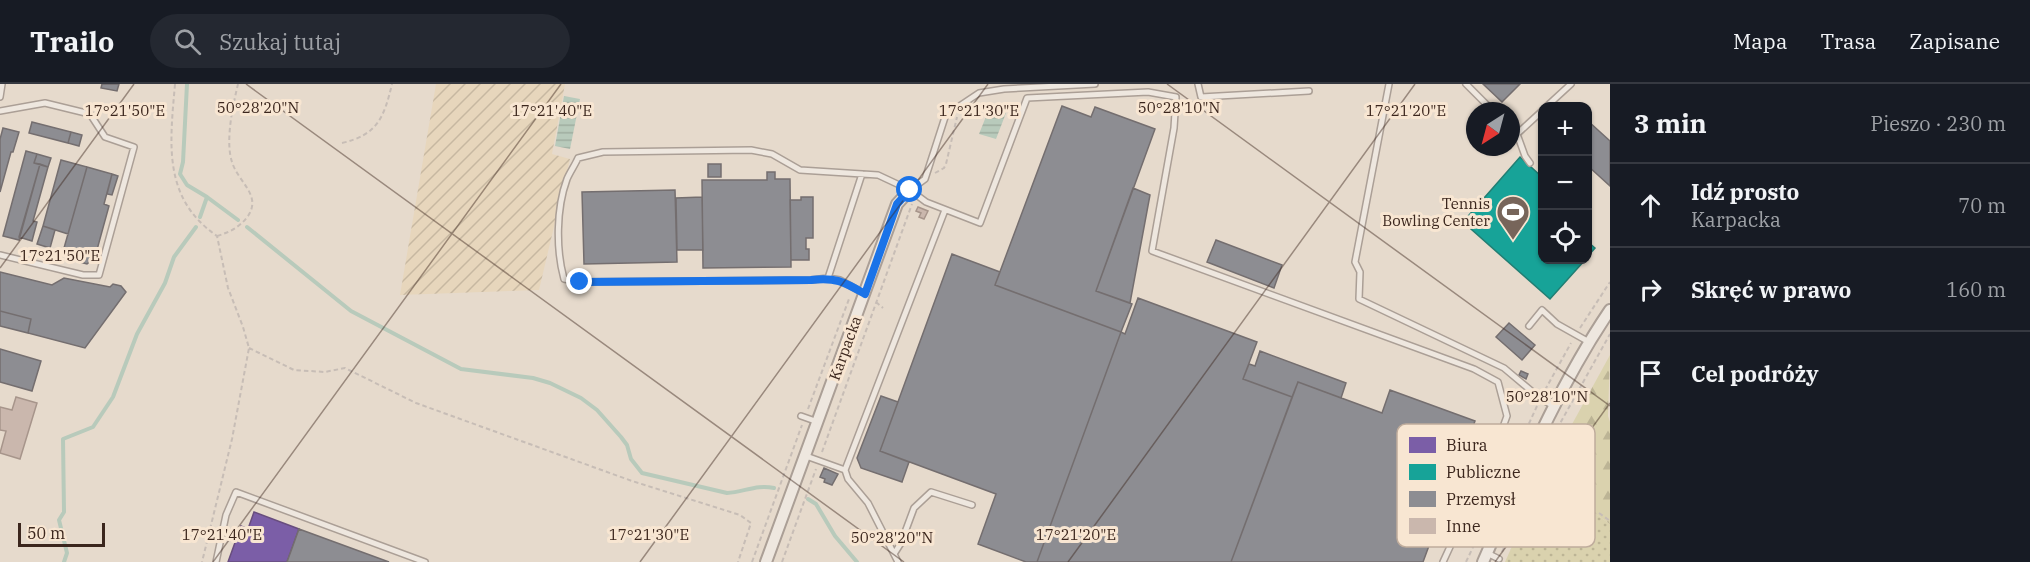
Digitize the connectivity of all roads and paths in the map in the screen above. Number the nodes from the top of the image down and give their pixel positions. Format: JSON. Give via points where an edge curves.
{"nodes":[{"id":1,"x":2,"y":84,"type":"edge"},
{"id":2,"x":175,"y":84,"type":"edge"},
{"id":3,"x":238,"y":84,"type":"edge"},
{"id":4,"x":392,"y":84,"type":"edge"},
{"id":5,"x":1095,"y":84,"type":"edge"},
{"id":6,"x":1198,"y":84,"type":"edge"},
{"id":7,"x":1389,"y":84,"type":"edge"},
{"id":8,"x":1466,"y":84,"type":"edge"},
{"id":9,"x":1571,"y":84,"type":"edge"},
{"id":10,"x":1309,"y":91,"type":"dead end"},
{"id":11,"x":0,"y":97,"type":"edge"},
{"id":12,"x":1484,"y":102,"type":"edge"},
{"id":13,"x":1551,"y":102,"type":"edge"},
{"id":14,"x":958,"y":107,"type":"junction"},
{"id":15,"x":0,"y":111,"type":"edge"},
{"id":16,"x":1538,"y":115,"type":"edge"},
{"id":17,"x":1520,"y":131,"type":"edge"},
{"id":18,"x":1520,"y":142,"type":"edge"},
{"id":19,"x":342,"y":143,"type":"dead end"},
{"id":20,"x":1530,"y":163,"type":"dead end"},
{"id":21,"x":944,"y":168,"type":"dead end"},
{"id":22,"x":862,"y":174,"type":"junction"},
{"id":23,"x":910,"y":190,"type":"junction"},
{"id":24,"x":945,"y":210,"type":"junction"},
{"id":25,"x":218,"y":236,"type":"junction"},
{"id":26,"x":0,"y":255,"type":"edge"},
{"id":27,"x":828,"y":278,"type":"junction"},
{"id":28,"x":1610,"y":282,"type":"edge"},
{"id":29,"x":865,"y":294,"type":"junction"},
{"id":30,"x":1610,"y":310,"type":"edge"},
{"id":31,"x":1528,"y":326,"type":"dead end"},
{"id":32,"x":1576,"y":334,"type":"junction"},
{"id":33,"x":1610,"y":334,"type":"edge"},
{"id":34,"x":1589,"y":342,"type":"junction"},
{"id":35,"x":249,"y":348,"type":"junction"},
{"id":36,"x":1541,"y":399,"type":"junction"},
{"id":37,"x":1554,"y":406,"type":"junction"},
{"id":38,"x":801,"y":416,"type":"dead end"},
{"id":39,"x":818,"y":422,"type":"junction"},
{"id":40,"x":1503,"y":424,"type":"edge"},
{"id":41,"x":1530,"y":424,"type":"edge"},
{"id":42,"x":1546,"y":424,"type":"edge"},
{"id":43,"x":1560,"y":424,"type":"edge"},
{"id":44,"x":806,"y":455,"type":"junction"},
{"id":45,"x":819,"y":460,"type":"junction"},
{"id":46,"x":844,"y":470,"type":"junction"},
{"id":47,"x":972,"y":505,"type":"dead end"},
{"id":48,"x":1599,"y":513,"type":"dead end"},
{"id":49,"x":1610,"y":521,"type":"edge"},
{"id":50,"x":1450,"y":547,"type":"edge"},
{"id":51,"x":1473,"y":547,"type":"edge"},
{"id":52,"x":1504,"y":547,"type":"edge"},
{"id":53,"x":894,"y":554,"type":"junction"},
{"id":54,"x":1485,"y":558,"type":"edge"},
{"id":55,"x":1499,"y":559,"type":"joint"},
{"id":56,"x":202,"y":562,"type":"edge"},
{"id":57,"x":216,"y":562,"type":"edge"},
{"id":58,"x":425,"y":562,"type":"edge"},
{"id":59,"x":738,"y":562,"type":"edge"},
{"id":60,"x":766,"y":562,"type":"edge"},
{"id":61,"x":782,"y":562,"type":"edge"},
{"id":62,"x":898,"y":562,"type":"edge"},
{"id":63,"x":1443,"y":562,"type":"edge"},
{"id":64,"x":1466,"y":562,"type":"edge"}],
"edges":[{"from":1,"to":11,"type":"lane"},
{"from":2,"to":25,"type":"path","via":[[170,147],[176,180],[201,225]]},
{"from":3,"to":25,"type":"path","via":[[230,134],[232,162],[253,208],[231,232]]},
{"from":4,"to":19,"type":"path","via":[[378,122],[368,134]]},
{"from":5,"to":14,"type":"lane","name":"Karpacka","via":[[979,93]]},
{"from":6,"to":10,"type":"lane","via":[[1201,97]]},
{"from":7,"to":36,"type":"lane","via":[[1355,262],[1360,272],[1359,299],[1504,368]]},
{"from":8,"to":12,"type":"lane"},
{"from":9,"to":13,"type":"lane"},
{"from":14,"to":21,"type":"path"},
{"from":14,"to":23,"type":"lane","name":"Karpacka","via":[[947,111],[925,179]]},
{"from":15,"to":26,"type":"lane","via":[[45,103],[90,114],[105,137],[134,147],[99,274],[83,275]]},
{"from":16,"to":17,"type":"lane"},
{"from":18,"to":20,"type":"lane"},
{"from":22,"to":23,"type":"lane","via":[[878,175]]},
{"from":22,"to":27,"type":"lane"},
{"from":22,"to":27,"type":"lane","via":[[800,170],[772,154],[751,150],[603,152],[578,158],[567,180],[559,214],[564,279],[580,282]]},
{"from":23,"to":24,"type":"lane"},
{"from":23,"to":29,"type":"street","name":"Karpacka","via":[[897,204]]},
{"from":23,"to":45,"type":"path","via":[[912,207]]},
{"from":24,"to":40,"type":"lane","via":[[980,223],[1027,99],[1148,92],[1176,97],[1152,251],[1474,369],[1498,382],[1506,416]]},
{"from":24,"to":46,"type":"lane"},
{"from":25,"to":35,"type":"path","via":[[228,288]]},
{"from":27,"to":29,"type":"lane"},
{"from":28,"to":32,"type":"path"},
{"from":29,"to":39,"type":"street","name":"Karpacka"},
{"from":30,"to":34,"type":"street"},
{"from":31,"to":32,"type":"lane","via":[[1542,310]]},
{"from":32,"to":34,"type":"lane"},
{"from":32,"to":36,"type":"path"},
{"from":33,"to":43,"type":"path"},
{"from":34,"to":37,"type":"street"},
{"from":35,"to":56,"type":"path"},
{"from":35,"to":59,"type":"path","via":[[294,370],[326,372],[345,368],[416,403],[632,481],[740,515],[751,523]]},
{"from":36,"to":37,"type":"lane"},
{"from":36,"to":41,"type":"path"},
{"from":37,"to":42,"type":"street"},
{"from":38,"to":39,"type":"lane"},
{"from":39,"to":44,"type":"street","name":"Karpacka"},
{"from":44,"to":45,"type":"lane"},
{"from":44,"to":60,"type":"street","name":"Karpacka"},
{"from":45,"to":46,"type":"lane"},
{"from":45,"to":61,"type":"path"},
{"from":46,"to":53,"type":"lane","via":[[868,503]]},
{"from":47,"to":53,"type":"lane","via":[[931,492],[914,508]]},
{"from":48,"to":49,"type":"path"},
{"from":50,"to":63,"type":"lane"},
{"from":51,"to":64,"type":"path"},
{"from":52,"to":55,"type":"path"},
{"from":53,"to":62,"type":"lane"},
{"from":54,"to":55,"type":"lane"},
{"from":57,"to":58,"type":"lane","via":[[226,515],[236,492]]}]}
